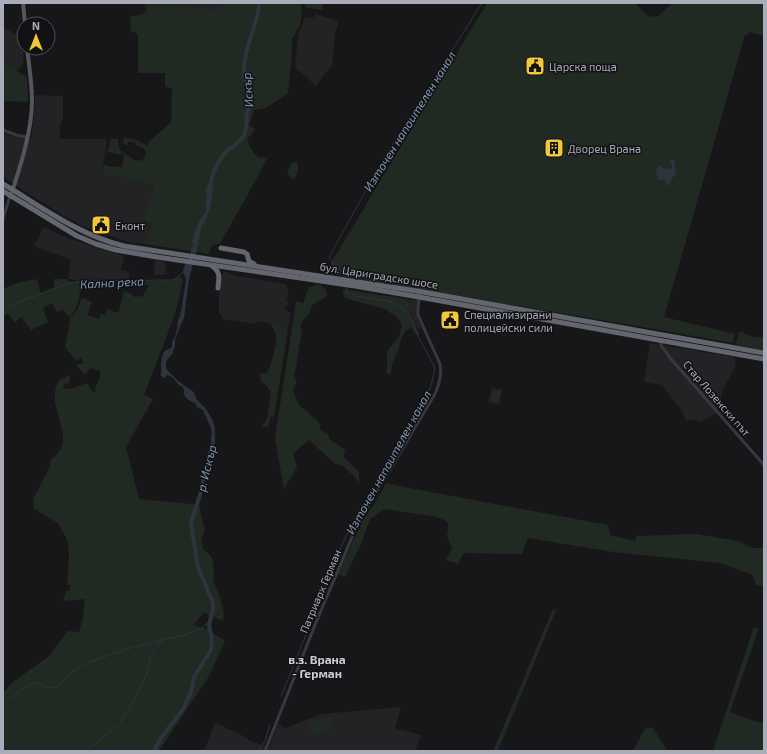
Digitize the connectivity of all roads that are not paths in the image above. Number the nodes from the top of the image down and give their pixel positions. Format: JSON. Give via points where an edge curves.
{"nodes":[{"id":1,"x":23,"y":3,"type":"edge"},
{"id":2,"x":24,"y":16,"type":"edge"},
{"id":3,"x":29,"y":56,"type":"edge"},
{"id":4,"x":3,"y":130,"type":"edge"},
{"id":5,"x":27,"y":137,"type":"junction"},
{"id":6,"x":3,"y":184,"type":"edge"},
{"id":7,"x":12,"y":190,"type":"junction"},
{"id":8,"x":3,"y":191,"type":"edge"},
{"id":9,"x":10,"y":196,"type":"junction"},
{"id":10,"x":3,"y":219,"type":"edge"},
{"id":11,"x":221,"y":248,"type":"dead end"},
{"id":12,"x":248,"y":258,"type":"junction"},
{"id":13,"x":202,"y":261,"type":"junction"},
{"id":14,"x":232,"y":262,"type":"junction"},
{"id":15,"x":211,"y":265,"type":"junction"},
{"id":16,"x":267,"y":267,"type":"junction"},
{"id":17,"x":229,"y":268,"type":"junction"},
{"id":18,"x":219,"y":276,"type":"junction"},
{"id":19,"x":339,"y":281,"type":"junction"},
{"id":20,"x":218,"y":288,"type":"dead end"},
{"id":21,"x":420,"y":294,"type":"junction"},
{"id":22,"x":662,"y":340,"type":"junction"},
{"id":23,"x":764,"y":353,"type":"edge"},
{"id":24,"x":764,"y":359,"type":"edge"},
{"id":25,"x":764,"y":465,"type":"edge"},
{"id":26,"x":265,"y":751,"type":"edge"}],
"edges":[{"from":1,"to":2,"type":"main road"},
{"from":3,"to":5,"type":"main road","via":[[32,102]]},
{"from":4,"to":5,"type":"street"},
{"from":5,"to":7,"type":"main road"},
{"from":6,"to":7,"type":"highway","name":"бул. Цариградско шосе"},
{"from":7,"to":9,"type":"main road"},
{"from":7,"to":13,"type":"highway","name":"бул. Цариградско шосе","via":[[91,236],[124,246],[185,255]]},
{"from":8,"to":9,"type":"highway","name":"бул. Цариградско шосе"},
{"from":9,"to":10,"type":"street"},
{"from":9,"to":13,"type":"highway","name":"бул. Цариградско шосе","via":[[96,244],[127,252],[184,261]]},
{"from":11,"to":12,"type":"highway","via":[[244,252]]},
{"from":12,"to":14,"type":"highway","via":[[245,261]]},
{"from":12,"to":16,"type":"highway","via":[[251,263]]},
{"from":13,"to":14,"type":"highway","name":"бул. Цариградско шосе"},
{"from":13,"to":15,"type":"highway","name":"бул. Цариградско шосе"},
{"from":14,"to":16,"type":"highway","name":"бул. Цариградско шосе"},
{"from":15,"to":17,"type":"highway","name":"бул. Цариградско шосе"},
{"from":15,"to":18,"type":"highway"},
{"from":16,"to":19,"type":"highway","name":"бул. Цариградско шосе"},
{"from":17,"to":18,"type":"highway","via":[[223,270]]},
{"from":17,"to":19,"type":"highway","name":"бул. Цариградско шосе"},
{"from":18,"to":20,"type":"highway"},
{"from":19,"to":21,"type":"highway","name":"бул. Цариградско шосе"},
{"from":21,"to":22,"type":"highway","name":"бул. Цариградско шосе"},
{"from":21,"to":23,"type":"highway","name":"бул. Цариградско шосе"},
{"from":21,"to":26,"type":"street","name":"Патриарх Герман","via":[[418,315],[437,355],[441,378],[412,434],[358,523]]},
{"from":22,"to":24,"type":"highway","name":"бул. Цариградско шосе"},
{"from":22,"to":25,"type":"street","name":"Стар Лозенски път","via":[[661,345],[670,358]]}]}
